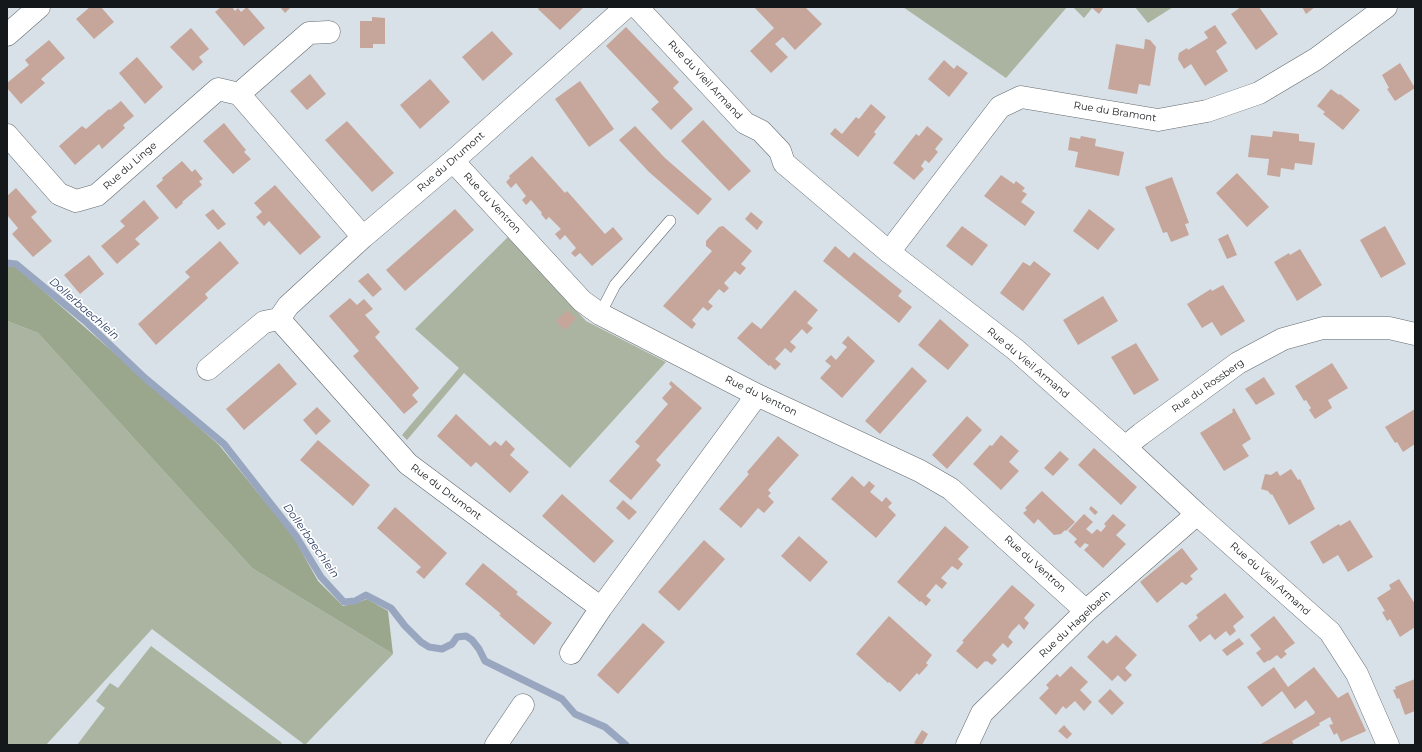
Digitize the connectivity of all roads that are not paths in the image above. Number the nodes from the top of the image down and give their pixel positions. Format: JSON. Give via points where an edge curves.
{"nodes":[{"id":1,"x":39,"y":7,"type":"edge"},
{"id":2,"x":626,"y":7,"type":"edge"},
{"id":3,"x":637,"y":7,"type":"edge"},
{"id":4,"x":1386,"y":7,"type":"edge"},
{"id":5,"x":329,"y":32,"type":"dead end"},
{"id":6,"x":7,"y":35,"type":"edge"},
{"id":7,"x":239,"y":94,"type":"junction"},
{"id":8,"x":7,"y":135,"type":"edge"},
{"id":9,"x":453,"y":161,"type":"junction"},
{"id":10,"x":670,"y":221,"type":"dead end"},
{"id":11,"x":363,"y":237,"type":"junction"},
{"id":12,"x":889,"y":252,"type":"junction"},
{"id":13,"x":600,"y":314,"type":"junction"},
{"id":14,"x":279,"y":319,"type":"junction"},
{"id":15,"x":1415,"y":334,"type":"edge"},
{"id":16,"x":208,"y":369,"type":"dead end"},
{"id":17,"x":757,"y":395,"type":"junction"},
{"id":18,"x":1125,"y":447,"type":"junction"},
{"id":19,"x":1197,"y":514,"type":"junction"},
{"id":20,"x":601,"y":608,"type":"junction"},
{"id":21,"x":1086,"y":611,"type":"junction"},
{"id":22,"x":571,"y":653,"type":"dead end"},
{"id":23,"x":523,"y":705,"type":"dead end"},
{"id":24,"x":496,"y":745,"type":"edge"},
{"id":25,"x":967,"y":745,"type":"edge"},
{"id":26,"x":1388,"y":745,"type":"edge"}],
"edges":[{"from":1,"to":6,"type":"street"},
{"from":2,"to":9,"type":"street","name":"Rue du Drumont"},
{"from":3,"to":12,"type":"street","name":"Rue du Vieil Armand","via":[[745,123],[761,131],[780,151],[784,162]]},
{"from":4,"to":12,"type":"street","name":"Rue du Bramont","via":[[1310,63],[1259,93],[1207,111],[1158,120],[1021,97],[1000,107]]},
{"from":5,"to":7,"type":"street","via":[[309,33]]},
{"from":7,"to":8,"type":"street","name":"Rue du Linge","via":[[218,89],[96,195],[76,200],[59,194]]},
{"from":7,"to":11,"type":"street"},
{"from":9,"to":11,"type":"street","name":"Rue du Drumont"},
{"from":9,"to":13,"type":"street","name":"Rue du Ventron","via":[[582,301]]},
{"from":10,"to":13,"type":"lane","via":[[615,285]]},
{"from":11,"to":14,"type":"street","name":"Rue du Drumont","via":[[288,306]]},
{"from":12,"to":18,"type":"street","name":"Rue du Vieil Armand","via":[[1016,350]]},
{"from":13,"to":17,"type":"street","name":"Rue du Ventron"},
{"from":14,"to":16,"type":"street","via":[[264,322]]},
{"from":14,"to":20,"type":"street","name":"Rue du Drumont","via":[[408,464]]},
{"from":15,"to":18,"type":"street","name":"Rue du Rossberg","via":[[1389,328],[1323,328],[1283,339],[1238,363]]},
{"from":17,"to":20,"type":"street"},
{"from":17,"to":21,"type":"street","name":"Rue du Ventron","via":[[920,471],[951,489]]},
{"from":18,"to":19,"type":"street","name":"Rue du Vieil Armand"},
{"from":19,"to":21,"type":"street","name":"Rue du Hagelbach"},
{"from":19,"to":26,"type":"street","name":"Rue du Vieil Armand","via":[[1330,632],[1357,674]]},
{"from":20,"to":22,"type":"street"},
{"from":21,"to":25,"type":"street","name":"Rue du Hagelbach","via":[[982,713]]},
{"from":23,"to":24,"type":"street"}]}
